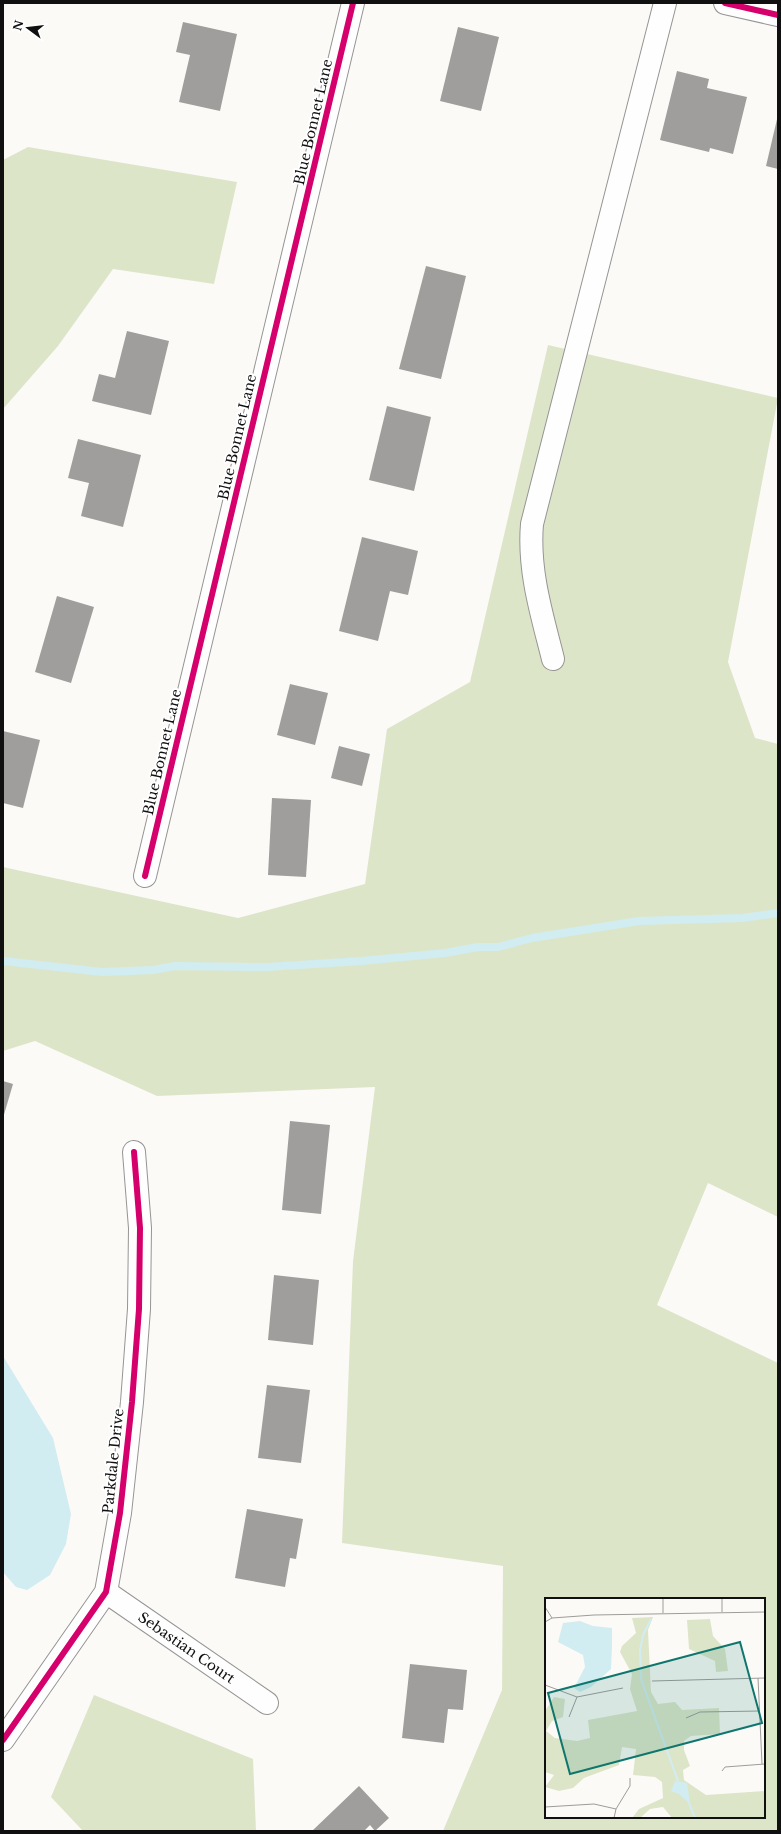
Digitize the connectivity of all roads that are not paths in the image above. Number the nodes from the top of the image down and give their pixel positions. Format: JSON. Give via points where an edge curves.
{"nodes":[{"id":1,"x":353,"y":3,"type":"edge"},
{"id":2,"x":665,"y":3,"type":"edge"},
{"id":3,"x":725,"y":3,"type":"edge"},
{"id":4,"x":778,"y":15,"type":"edge"},
{"id":5,"x":552,"y":660,"type":"dead end"},
{"id":6,"x":145,"y":876,"type":"dead end"},
{"id":7,"x":134,"y":1152,"type":"dead end"},
{"id":8,"x":106,"y":1592,"type":"junction"},
{"id":9,"x":267,"y":1703,"type":"dead end"},
{"id":10,"x":3,"y":1740,"type":"edge"}],
"edges":[{"from":1,"to":6,"type":"street","name":"Blue Bonnet Lane"},
{"from":2,"to":5,"type":"street","via":[[532,524],[532,571]]},
{"from":3,"to":4,"type":"street"},
{"from":7,"to":8,"type":"street","name":"Parkdale Drive","via":[[140,1228],[139,1309],[120,1514]]},
{"from":8,"to":9,"type":"street","name":"Sebastian Court"},
{"from":8,"to":10,"type":"street","name":"Parkdale Drive"}]}
